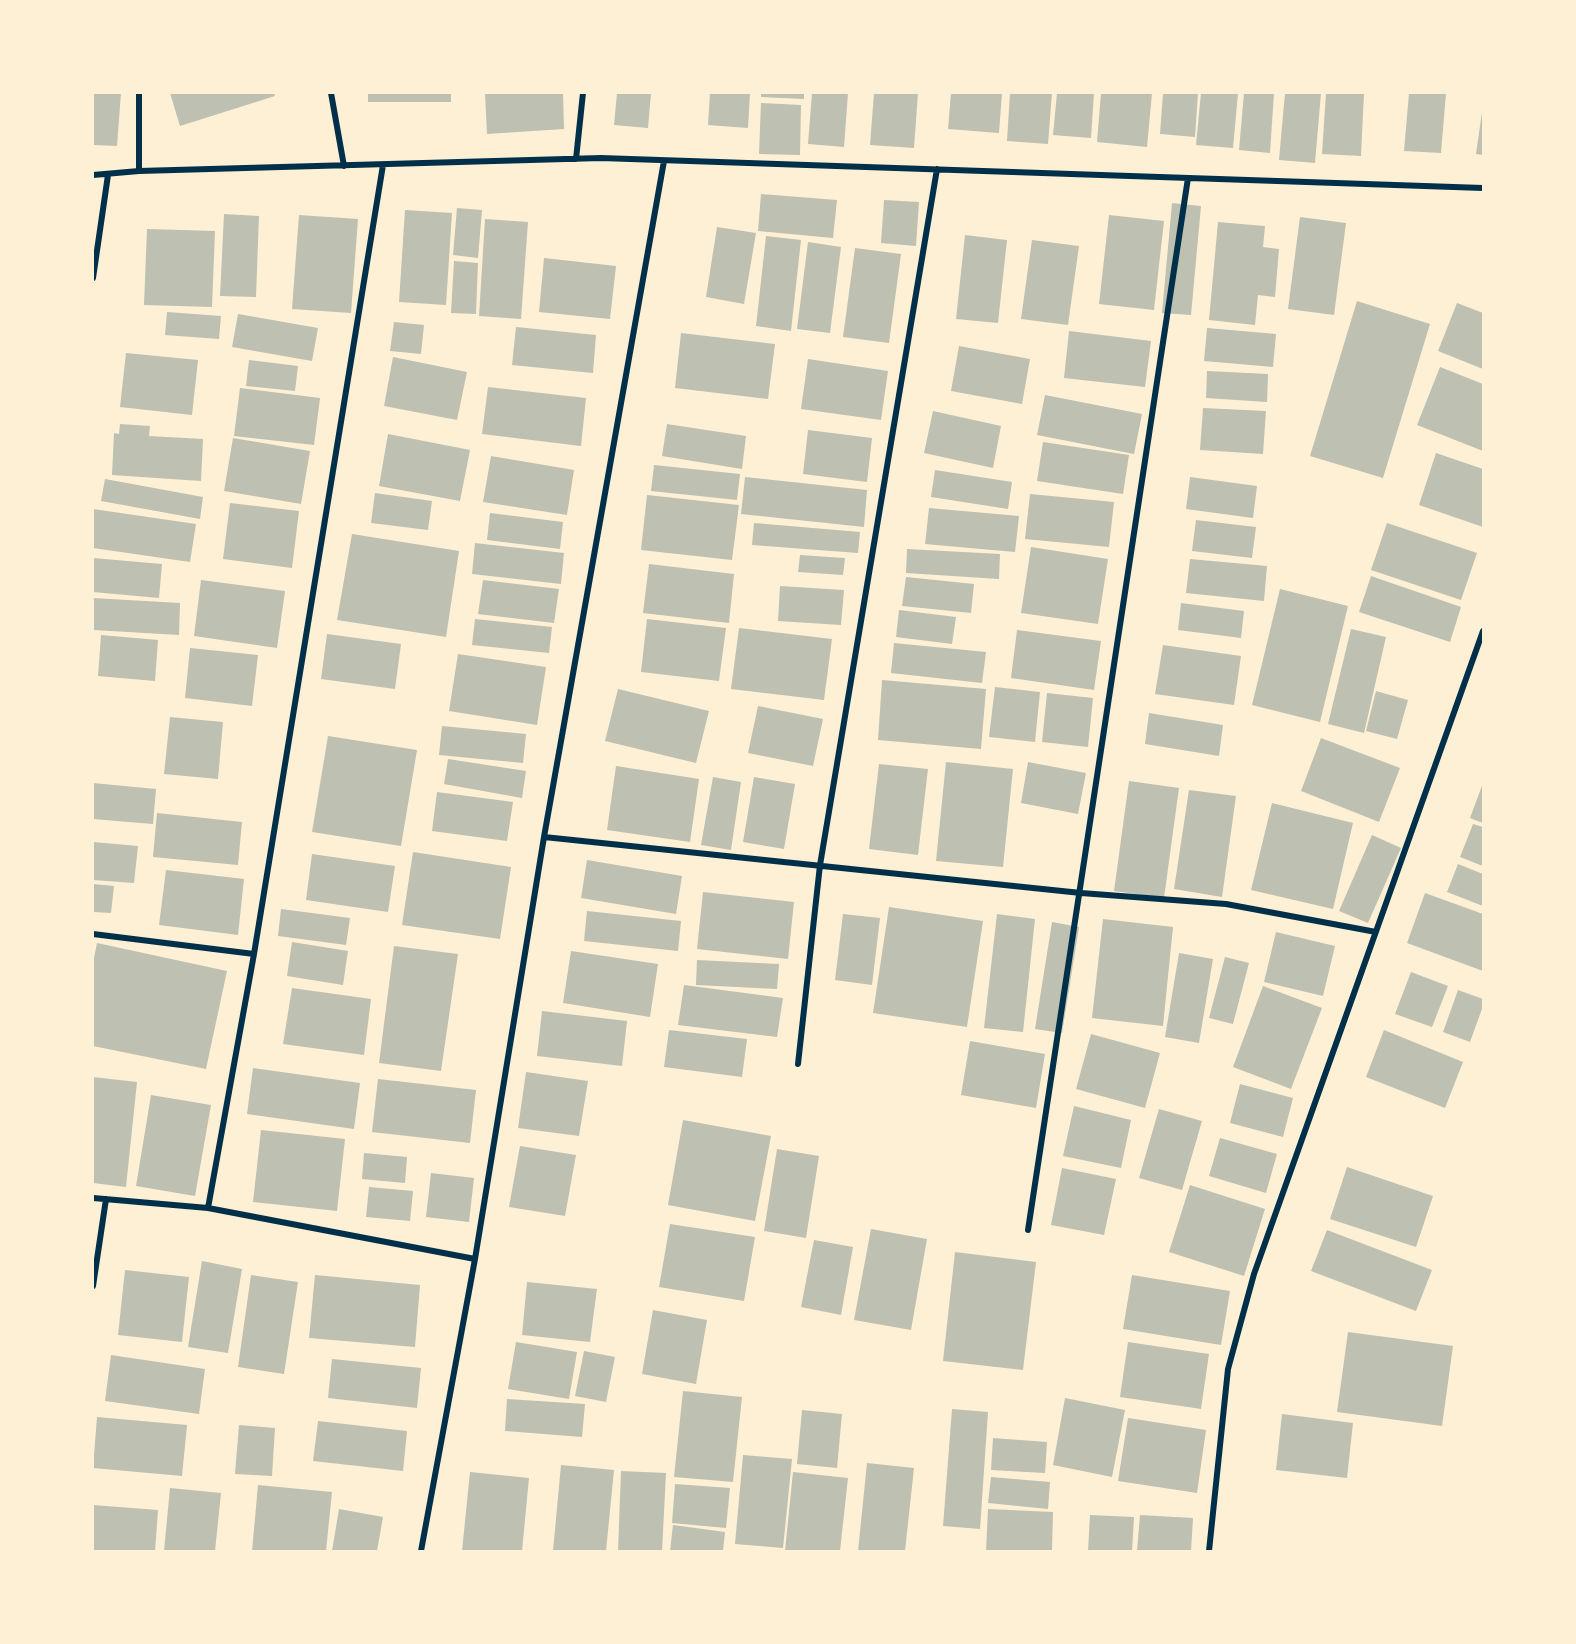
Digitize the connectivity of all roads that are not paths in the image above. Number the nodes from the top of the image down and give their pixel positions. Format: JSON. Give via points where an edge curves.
{"nodes":[{"id":1,"x":139,"y":93,"type":"edge"},
{"id":2,"x":331,"y":93,"type":"edge"},
{"id":3,"x":583,"y":93,"type":"edge"},
{"id":4,"x":576,"y":159,"type":"junction"},
{"id":5,"x":664,"y":160,"type":"junction"},
{"id":6,"x":382,"y":165,"type":"junction"},
{"id":7,"x":344,"y":166,"type":"junction"},
{"id":8,"x":937,"y":169,"type":"junction"},
{"id":9,"x":139,"y":171,"type":"junction"},
{"id":10,"x":93,"y":175,"type":"edge"},
{"id":11,"x":108,"y":175,"type":"junction"},
{"id":12,"x":1188,"y":178,"type":"junction"},
{"id":13,"x":1483,"y":188,"type":"edge"},
{"id":14,"x":93,"y":278,"type":"edge"},
{"id":15,"x":1483,"y":631,"type":"edge"},
{"id":16,"x":544,"y":837,"type":"junction"},
{"id":17,"x":820,"y":865,"type":"junction"},
{"id":18,"x":1081,"y":893,"type":"junction"},
{"id":19,"x":1376,"y":932,"type":"junction"},
{"id":20,"x":93,"y":934,"type":"edge"},
{"id":21,"x":254,"y":954,"type":"junction"},
{"id":22,"x":798,"y":1065,"type":"dead end"},
{"id":23,"x":93,"y":1198,"type":"edge"},
{"id":24,"x":106,"y":1199,"type":"junction"},
{"id":25,"x":208,"y":1208,"type":"junction"},
{"id":26,"x":1028,"y":1230,"type":"dead end"},
{"id":27,"x":475,"y":1258,"type":"junction"},
{"id":28,"x":93,"y":1286,"type":"edge"},
{"id":29,"x":421,"y":1551,"type":"edge"},
{"id":30,"x":1209,"y":1551,"type":"edge"}],
"edges":[{"from":1,"to":9,"type":"street"},
{"from":2,"to":7,"type":"street"},
{"from":3,"to":4,"type":"street"},
{"from":4,"to":5,"type":"street"},
{"from":4,"to":6,"type":"street"},
{"from":5,"to":8,"type":"street"},
{"from":5,"to":16,"type":"street"},
{"from":6,"to":7,"type":"street"},
{"from":6,"to":21,"type":"street"},
{"from":7,"to":9,"type":"street"},
{"from":8,"to":12,"type":"street"},
{"from":8,"to":17,"type":"street"},
{"from":9,"to":11,"type":"street"},
{"from":10,"to":11,"type":"street"},
{"from":11,"to":14,"type":"street"},
{"from":12,"to":13,"type":"street"},
{"from":12,"to":18,"type":"street"},
{"from":15,"to":19,"type":"street"},
{"from":16,"to":17,"type":"street"},
{"from":16,"to":27,"type":"street"},
{"from":17,"to":18,"type":"street"},
{"from":17,"to":22,"type":"street"},
{"from":18,"to":19,"type":"street","via":[[1226,904]]},
{"from":18,"to":26,"type":"street"},
{"from":19,"to":30,"type":"street","via":[[1254,1274],[1228,1369]]},
{"from":20,"to":21,"type":"street"},
{"from":21,"to":25,"type":"street"},
{"from":23,"to":24,"type":"street"},
{"from":24,"to":25,"type":"street"},
{"from":24,"to":28,"type":"street"},
{"from":25,"to":27,"type":"street"},
{"from":27,"to":29,"type":"street"}]}
